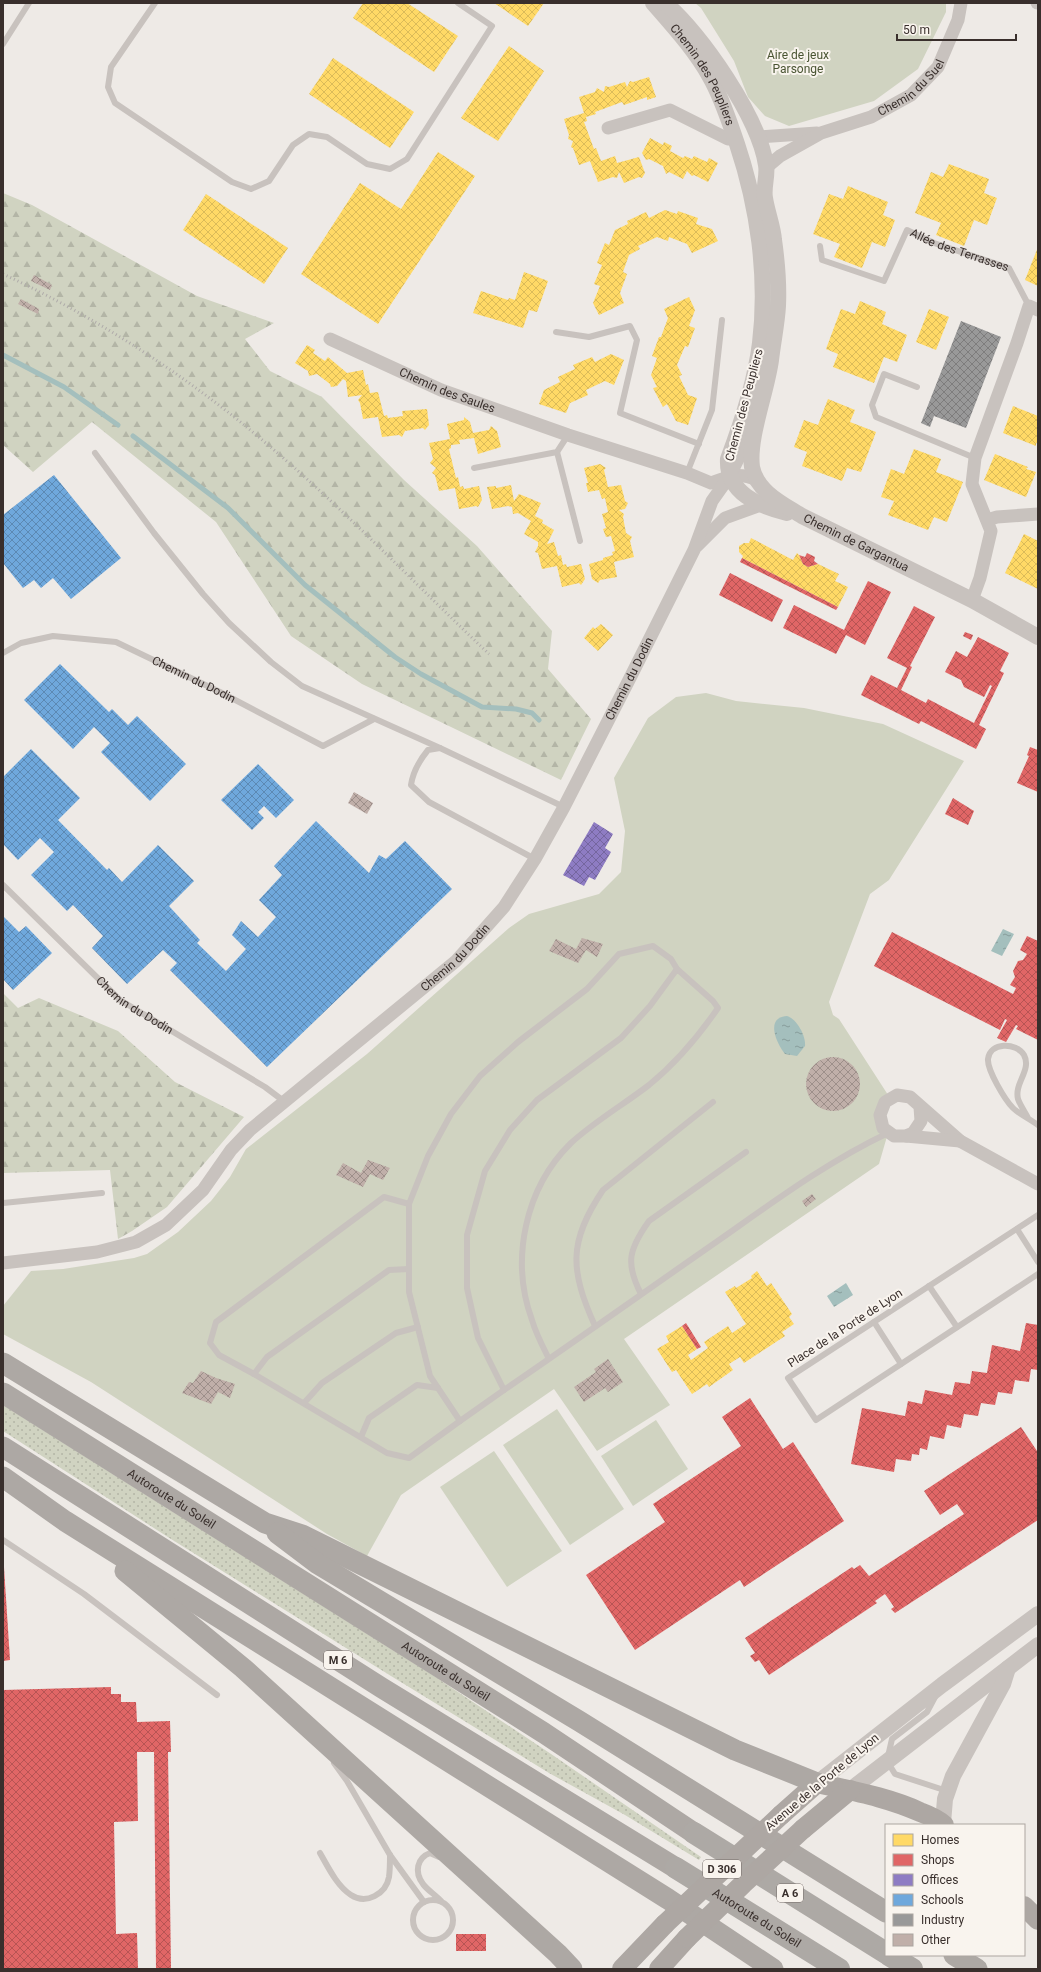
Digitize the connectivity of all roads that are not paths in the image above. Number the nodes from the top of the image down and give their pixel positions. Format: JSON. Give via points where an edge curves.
{"nodes":[{"id":1,"x":29,"y":3,"type":"edge"},
{"id":2,"x":155,"y":3,"type":"edge"},
{"id":3,"x":458,"y":3,"type":"edge"},
{"id":4,"x":653,"y":3,"type":"edge"},
{"id":5,"x":665,"y":3,"type":"edge"},
{"id":6,"x":961,"y":3,"type":"edge"},
{"id":7,"x":3,"y":44,"type":"edge"},
{"id":8,"x":608,"y":128,"type":"dead end"},
{"id":9,"x":821,"y":133,"type":"junction"},
{"id":10,"x":734,"y":137,"type":"junction"},
{"id":11,"x":758,"y":137,"type":"junction"},
{"id":12,"x":740,"y":154,"type":"junction"},
{"id":13,"x":767,"y":166,"type":"junction"},
{"id":14,"x":820,"y":246,"type":"dead end"},
{"id":15,"x":1034,"y":308,"type":"edge"},
{"id":16,"x":722,"y":320,"type":"dead end"},
{"id":17,"x":556,"y":332,"type":"dead end"},
{"id":18,"x":330,"y":339,"type":"dead end"},
{"id":19,"x":917,"y":387,"type":"dead end"},
{"id":20,"x":764,"y":395,"type":"junction"},
{"id":21,"x":568,"y":435,"type":"junction"},
{"id":22,"x":700,"y":444,"type":"junction"},
{"id":23,"x":557,"y":452,"type":"junction"},
{"id":24,"x":95,"y":453,"type":"dead end"},
{"id":25,"x":975,"y":458,"type":"junction"},
{"id":26,"x":474,"y":468,"type":"dead end"},
{"id":27,"x":687,"y":473,"type":"junction"},
{"id":28,"x":729,"y":477,"type":"junction"},
{"id":29,"x":757,"y":480,"type":"junction"},
{"id":30,"x":761,"y":505,"type":"junction"},
{"id":31,"x":1038,"y":514,"type":"edge"},
{"id":32,"x":802,"y":516,"type":"junction"},
{"id":33,"x":987,"y":520,"type":"junction"},
{"id":34,"x":580,"y":541,"type":"dead end"},
{"id":35,"x":694,"y":550,"type":"junction"},
{"id":36,"x":972,"y":600,"type":"junction"},
{"id":37,"x":1038,"y":637,"type":"edge"},
{"id":38,"x":3,"y":653,"type":"edge"},
{"id":39,"x":374,"y":719,"type":"junction"},
{"id":40,"x":440,"y":748,"type":"junction"},
{"id":41,"x":564,"y":807,"type":"junction"},
{"id":42,"x":535,"y":859,"type":"junction"},
{"id":43,"x":3,"y":885,"type":"edge"},
{"id":44,"x":678,"y":968,"type":"junction"},
{"id":45,"x":286,"y":1102,"type":"junction"},
{"id":46,"x":713,"y":1102,"type":"dead end"},
{"id":47,"x":920,"y":1107,"type":"junction"},
{"id":48,"x":1028,"y":1118,"type":"junction"},
{"id":49,"x":1038,"y":1125,"type":"edge"},
{"id":50,"x":888,"y":1133,"type":"junction"},
{"id":51,"x":906,"y":1136,"type":"junction"},
{"id":52,"x":960,"y":1141,"type":"junction"},
{"id":53,"x":746,"y":1152,"type":"dead end"},
{"id":54,"x":1038,"y":1184,"type":"edge"},
{"id":55,"x":102,"y":1193,"type":"dead end"},
{"id":56,"x":3,"y":1203,"type":"edge"},
{"id":57,"x":409,"y":1204,"type":"junction"},
{"id":58,"x":1038,"y":1215,"type":"edge"},
{"id":59,"x":1017,"y":1229,"type":"junction"},
{"id":60,"x":1038,"y":1262,"type":"edge"},
{"id":61,"x":4,"y":1266,"type":"edge"},
{"id":62,"x":409,"y":1269,"type":"junction"},
{"id":63,"x":1038,"y":1274,"type":"edge"},
{"id":64,"x":929,"y":1286,"type":"junction"},
{"id":65,"x":641,"y":1294,"type":"junction"},
{"id":66,"x":874,"y":1322,"type":"junction"},
{"id":67,"x":595,"y":1326,"type":"junction"},
{"id":68,"x":418,"y":1327,"type":"junction"},
{"id":69,"x":957,"y":1327,"type":"junction"},
{"id":70,"x":549,"y":1359,"type":"junction"},
{"id":71,"x":3,"y":1362,"type":"edge"},
{"id":72,"x":901,"y":1364,"type":"junction"},
{"id":73,"x":254,"y":1374,"type":"junction"},
{"id":74,"x":438,"y":1388,"type":"junction"},
{"id":75,"x":504,"y":1390,"type":"junction"},
{"id":76,"x":3,"y":1393,"type":"edge"},
{"id":77,"x":304,"y":1403,"type":"junction"},
{"id":78,"x":460,"y":1421,"type":"junction"},
{"id":79,"x":361,"y":1437,"type":"junction"},
{"id":80,"x":3,"y":1447,"type":"edge"},
{"id":81,"x":3,"y":1477,"type":"edge"},
{"id":82,"x":65,"y":1521,"type":"junction"},
{"id":83,"x":265,"y":1523,"type":"junction"},
{"id":84,"x":3,"y":1540,"type":"edge"},
{"id":85,"x":1038,"y":1614,"type":"edge"},
{"id":86,"x":1038,"y":1645,"type":"edge"},
{"id":87,"x":1008,"y":1668,"type":"junction"},
{"id":88,"x":942,"y":1685,"type":"junction"},
{"id":89,"x":217,"y":1695,"type":"dead end"},
{"id":90,"x":309,"y":1728,"type":"junction"},
{"id":91,"x":887,"y":1760,"type":"junction"},
{"id":92,"x":817,"y":1783,"type":"junction"},
{"id":93,"x":850,"y":1790,"type":"junction"},
{"id":94,"x":947,"y":1791,"type":"junction"},
{"id":95,"x":943,"y":1824,"type":"edge"},
{"id":96,"x":694,"y":1833,"type":"joint"},
{"id":97,"x":320,"y":1853,"type":"dead end"},
{"id":98,"x":390,"y":1855,"type":"junction"},
{"id":99,"x":676,"y":1868,"type":"joint"},
{"id":100,"x":463,"y":1869,"type":"junction"},
{"id":101,"x":424,"y":1902,"type":"junction"},
{"id":102,"x":444,"y":1903,"type":"junction"},
{"id":103,"x":1025,"y":1907,"type":"edge"},
{"id":104,"x":885,"y":1911,"type":"edge"},
{"id":105,"x":1038,"y":1920,"type":"edge"},
{"id":106,"x":885,"y":1952,"type":"edge"},
{"id":107,"x":891,"y":1956,"type":"edge"},
{"id":108,"x":956,"y":1956,"type":"edge"},
{"id":109,"x":572,"y":1969,"type":"edge"},
{"id":110,"x":622,"y":1969,"type":"edge"},
{"id":111,"x":659,"y":1969,"type":"edge"},
{"id":112,"x":773,"y":1969,"type":"edge"},
{"id":113,"x":839,"y":1969,"type":"edge"},
{"id":114,"x":912,"y":1969,"type":"edge"},
{"id":115,"x":977,"y":1969,"type":"edge"}],
"edges":[{"from":1,"to":7,"type":"lane"},
{"from":2,"to":3,"type":"lane","via":[[111,67],[108,87],[115,103],[232,182],[251,188],[269,181],[293,145],[309,134],[327,137],[367,164],[390,169],[407,159],[492,26]]},
{"from":4,"to":10,"type":"street","name":"Chemin des Peupliers","via":[[694,52],[710,76],[721,97]]},
{"from":5,"to":11,"type":"street","name":"Chemin des Peupliers","via":[[681,16],[713,58]]},
{"from":6,"to":9,"type":"street","name":"Chemin du Suel","via":[[958,20],[938,67],[911,95],[871,117]]},
{"from":8,"to":10,"type":"street","via":[[670,110],[728,139]]},
{"from":9,"to":11,"type":"street","name":"Chemin du Suel"},
{"from":9,"to":13,"type":"street","name":"Chemin du Suel"},
{"from":10,"to":12,"type":"street","name":"Chemin des Peupliers"},
{"from":11,"to":12,"type":"street"},
{"from":11,"to":13,"type":"street","name":"Chemin des Peupliers"},
{"from":12,"to":13,"type":"street"},
{"from":12,"to":28,"type":"street","name":"Chemin des Peupliers","via":[[752,198],[763,290],[760,343],[742,421],[728,459]]},
{"from":13,"to":20,"type":"street","name":"Chemin des Peupliers","via":[[765,197],[774,238],[778,293],[769,374]]},
{"from":14,"to":15,"type":"lane","name":"Allée des Terrasses","via":[[822,260],[884,280],[907,230],[934,243],[1009,268]]},
{"from":15,"to":25,"type":"street","name":"Allée des Terrasses","via":[[1017,343]]},
{"from":16,"to":22,"type":"lane","via":[[712,410]]},
{"from":17,"to":22,"type":"lane","via":[[589,337],[630,326],[637,340],[620,413]]},
{"from":18,"to":21,"type":"street","name":"Chemin des Saules","via":[[441,390]]},
{"from":19,"to":25,"type":"lane","via":[[884,374],[872,405],[876,416]]},
{"from":20,"to":28,"type":"street","name":"Chemin du Dodin"},
{"from":20,"to":29,"type":"street","name":"Chemin de Gargantua","via":[[751,448],[752,467]]},
{"from":21,"to":23,"type":"lane"},
{"from":21,"to":27,"type":"street","name":"Chemin des Saules"},
{"from":22,"to":27,"type":"lane"},
{"from":23,"to":26,"type":"lane"},
{"from":23,"to":34,"type":"lane"},
{"from":24,"to":39,"type":"lane","via":[[154,533],[229,623],[271,662],[302,686]]},
{"from":25,"to":33,"type":"street","name":"Allée des Terrasses","via":[[972,484]]},
{"from":27,"to":28,"type":"street","name":"Chemin des Saules","via":[[711,483]]},
{"from":28,"to":29,"type":"street","name":"Chemin des Saules","via":[[742,475]]},
{"from":28,"to":30,"type":"street","name":"Chemin des Peupliers","via":[[738,491]]},
{"from":28,"to":35,"type":"street","name":"Chemin du Dodin","via":[[712,501]]},
{"from":29,"to":32,"type":"street","name":"Chemin de Gargantua","via":[[778,502]]},
{"from":30,"to":32,"type":"street","name":"Chemin des Peupliers"},
{"from":30,"to":35,"type":"street","name":"Chemin du Dodin","via":[[725,518]]},
{"from":31,"to":33,"type":"street"},
{"from":32,"to":36,"type":"street","name":"Chemin de Gargantua"},
{"from":33,"to":36,"type":"street","name":"Allée des Terrasses","via":[[991,531]]},
{"from":35,"to":41,"type":"street","name":"Chemin du Dodin"},
{"from":36,"to":37,"type":"street","name":"Chemin de Gargantua"},
{"from":38,"to":39,"type":"lane","name":"Chemin du Dodin","via":[[21,643],[53,636],[116,642],[220,692],[323,746]]},
{"from":39,"to":40,"type":"lane"},
{"from":40,"to":41,"type":"lane"},
{"from":40,"to":42,"type":"lane","via":[[428,750],[412,774],[411,785],[429,802]]},
{"from":41,"to":42,"type":"street","name":"Chemin du Dodin"},
{"from":42,"to":45,"type":"street","name":"Chemin du Dodin","via":[[504,907],[456,961]]},
{"from":43,"to":45,"type":"lane","name":"Chemin du Dodin","via":[[120,1000]]},
{"from":44,"to":57,"type":"lane","via":[[671,959],[653,946],[619,954],[587,988],[518,1042],[480,1076],[451,1114],[428,1156]]},
{"from":44,"to":70,"type":"lane","via":[[718,1008],[698,1037],[674,1062],[650,1084],[596,1121],[570,1144],[541,1185],[531,1208],[523,1236],[524,1292],[531,1320]]},
{"from":44,"to":75,"type":"lane","via":[[650,1006],[621,1038],[537,1100],[510,1130],[485,1171],[467,1235],[467,1288],[478,1338]]},
{"from":45,"to":61,"type":"street","name":"Chemin du Dodin","via":[[250,1130],[231,1150],[203,1190],[160,1228],[136,1242],[97,1252]]},
{"from":46,"to":67,"type":"lane","via":[[603,1190],[591,1208],[581,1230],[577,1260],[584,1302]]},
{"from":47,"to":50,"type":"street","via":[[916,1101],[904,1095],[897,1095],[885,1102],[880,1115],[883,1128]]},
{"from":47,"to":51,"type":"street","via":[[922,1114],[918,1128]]},
{"from":47,"to":52,"type":"street"},
{"from":48,"to":48,"type":"lane","via":[[1018,1098],[1026,1059],[1018,1049],[1002,1045],[993,1050],[988,1058],[988,1065],[1012,1108]]},
{"from":48,"to":49,"type":"lane"},
{"from":50,"to":51,"type":"street"},
{"from":50,"to":65,"type":"lane","via":[[807,1179]]},
{"from":51,"to":52,"type":"street"},
{"from":52,"to":54,"type":"street"},
{"from":53,"to":65,"type":"lane","via":[[649,1221],[638,1236],[630,1264],[633,1278]]},
{"from":55,"to":56,"type":"lane"},
{"from":57,"to":62,"type":"lane"},
{"from":57,"to":73,"type":"lane","via":[[384,1198],[216,1322],[210,1343],[219,1355]]},
{"from":58,"to":59,"type":"lane","name":"Place de la Porte de Lyon"},
{"from":59,"to":60,"type":"lane"},
{"from":59,"to":64,"type":"lane","name":"Place de la Porte de Lyon"},
{"from":62,"to":68,"type":"lane","via":[[409,1292]]},
{"from":62,"to":73,"type":"lane","via":[[389,1270],[267,1357]]},
{"from":63,"to":69,"type":"lane","name":"Place de la Porte de Lyon"},
{"from":64,"to":66,"type":"lane","name":"Place de la Porte de Lyon"},
{"from":64,"to":69,"type":"lane"},
{"from":65,"to":67,"type":"lane"},
{"from":66,"to":72,"type":"lane"},
{"from":66,"to":72,"type":"lane","name":"Place de la Porte de Lyon","via":[[788,1378],[816,1420]]},
{"from":67,"to":70,"type":"lane"},
{"from":68,"to":74,"type":"lane","via":[[430,1376]]},
{"from":68,"to":77,"type":"lane","via":[[396,1333],[322,1384]]},
{"from":69,"to":72,"type":"lane","name":"Place de la Porte de Lyon"},
{"from":70,"to":75,"type":"lane"},
{"from":71,"to":83,"type":"highway"},
{"from":73,"to":77,"type":"lane"},
{"from":74,"to":78,"type":"lane"},
{"from":74,"to":79,"type":"lane","via":[[418,1386],[369,1418]]},
{"from":75,"to":78,"type":"lane"},
{"from":76,"to":96,"type":"highway","name":"Autoroute du Soleil","via":[[538,1729]]},
{"from":77,"to":79,"type":"lane"},
{"from":78,"to":79,"type":"lane","via":[[409,1458],[387,1453]]},
{"from":80,"to":99,"type":"highway","name":"Autoroute du Soleil","number":"M 6","via":[[382,1688]]},
{"from":81,"to":82,"type":"highway"},
{"from":82,"to":90,"type":"highway","via":[[243,1668]]},
{"from":82,"to":112,"type":"highway","via":[[662,1895]]},
{"from":83,"to":92,"type":"highway","via":[[302,1535],[734,1750]]},
{"from":83,"to":104,"type":"highway","via":[[318,1564],[586,1725]]},
{"from":84,"to":89,"type":"lane","via":[[84,1594]]},
{"from":85,"to":88,"type":"street","name":"Avenue de la Porte de Lyon"},
{"from":86,"to":87,"type":"street","name":"Avenue de la Porte de Lyon"},
{"from":87,"to":91,"type":"street","name":"Avenue de la Porte de Lyon"},
{"from":87,"to":94,"type":"street","via":[[1003,1684]]},
{"from":88,"to":91,"type":"lane","via":[[927,1712],[892,1739]]},
{"from":88,"to":92,"type":"street","name":"Avenue de la Porte de Lyon"},
{"from":90,"to":98,"type":"lane","via":[[347,1781]]},
{"from":90,"to":100,"type":"highway"},
{"from":91,"to":93,"type":"street","name":"Avenue de la Porte de Lyon"},
{"from":91,"to":94,"type":"lane","via":[[895,1774]]},
{"from":92,"to":93,"type":"main road"},
{"from":92,"to":110,"type":"main road","name":"Avenue de la Porte de Lyon","number":"D 306","bridge":true,"via":[[665,1924]]},
{"from":93,"to":95,"type":"main road","via":[[904,1804]]},
{"from":93,"to":111,"type":"main road","name":"Avenue de la Porte de Lyon","number":"D 306","bridge":true,"via":[[803,1829],[687,1938]]},
{"from":94,"to":95,"type":"street"},
{"from":96,"to":106,"type":"highway","name":"Autoroute du Soleil","number":"A 6"},
{"from":97,"to":98,"type":"lane","via":[[340,1884],[351,1896],[363,1900],[377,1895],[386,1884],[389,1877]]},
{"from":98,"to":101,"type":"lane"},
{"from":99,"to":113,"type":"highway","name":"Autoroute du Soleil"},
{"from":100,"to":102,"type":"lane","via":[[430,1853],[419,1861],[418,1870],[422,1883]]},
{"from":100,"to":109,"type":"highway"},
{"from":101,"to":102,"type":"lane","via":[[438,1900]]},
{"from":101,"to":102,"type":"lane","via":[[416,1909],[413,1922],[418,1934],[432,1940],[438,1940],[448,1934],[453,1923],[452,1912]]},
{"from":103,"to":105,"type":"main road"},
{"from":107,"to":114,"type":"highway"},
{"from":108,"to":115,"type":"highway"}]}
